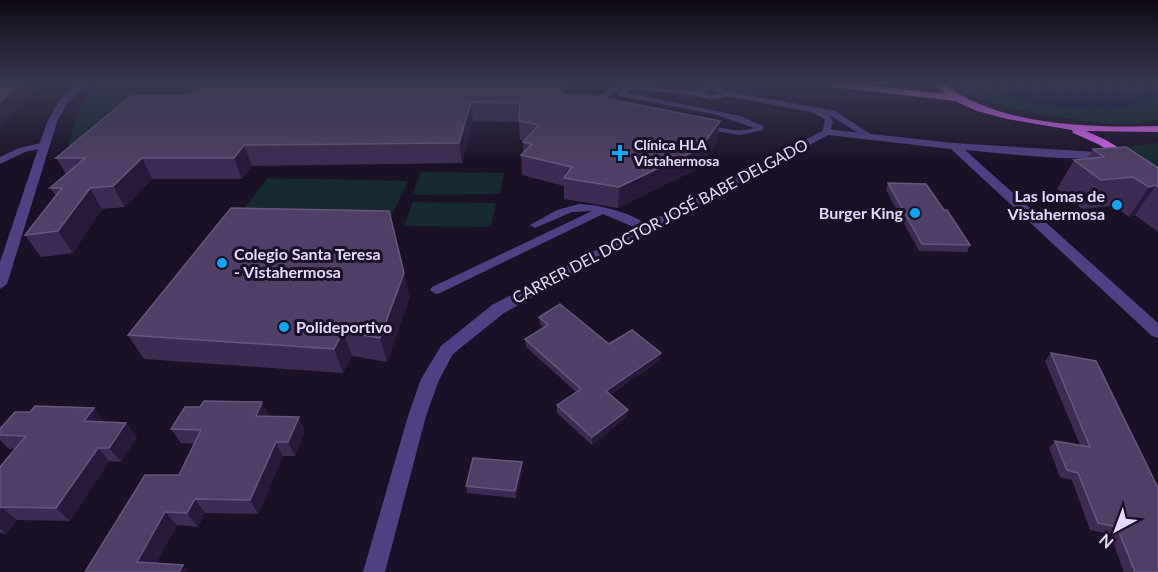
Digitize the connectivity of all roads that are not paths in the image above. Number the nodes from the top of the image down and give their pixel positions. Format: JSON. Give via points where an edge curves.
{"nodes":[{"id":1,"x":58,"y":111,"type":"edge"},
{"id":2,"x":701,"y":111,"type":"edge"},
{"id":3,"x":810,"y":111,"type":"edge"},
{"id":4,"x":824,"y":111,"type":"edge"},
{"id":5,"x":995,"y":111,"type":"edge"},
{"id":6,"x":692,"y":124,"type":"edge"},
{"id":7,"x":1066,"y":126,"type":"junction"},
{"id":8,"x":1158,"y":129,"type":"edge"},
{"id":9,"x":826,"y":132,"type":"junction"},
{"id":10,"x":868,"y":135,"type":"junction"},
{"id":11,"x":45,"y":145,"type":"junction"},
{"id":12,"x":954,"y":146,"type":"junction"},
{"id":13,"x":1121,"y":154,"type":"junction"},
{"id":14,"x":0,"y":161,"type":"edge"},
{"id":15,"x":1158,"y":177,"type":"edge"},
{"id":16,"x":601,"y":211,"type":"junction"},
{"id":17,"x":535,"y":225,"type":"dead end"},
{"id":18,"x":647,"y":229,"type":"junction"},
{"id":19,"x":0,"y":284,"type":"edge"},
{"id":20,"x":436,"y":290,"type":"dead end"},
{"id":21,"x":1158,"y":332,"type":"edge"},
{"id":22,"x":374,"y":572,"type":"edge"}],
"edges":[{"from":1,"to":11,"type":"street"},
{"from":2,"to":6,"type":"lane","via":[[755,122],[760,128],[752,133],[737,133]]},
{"from":3,"to":9,"type":"lane","via":[[826,116]]},
{"from":4,"to":10,"type":"lane"},
{"from":5,"to":7,"type":"main road"},
{"from":7,"to":8,"type":"main road"},
{"from":7,"to":13,"type":"main road"},
{"from":9,"to":10,"type":"street","name":"CARRER DEL DOCTOR JOSÉ BABE DELGADO"},
{"from":9,"to":18,"type":"street","name":"CARRER DEL DOCTOR JOSÉ BABE DELGADO"},
{"from":10,"to":12,"type":"street","name":"CARRER DEL DOCTOR JOSÉ BABE DELGADO"},
{"from":11,"to":14,"type":"lane"},
{"from":11,"to":19,"type":"street"},
{"from":12,"to":13,"type":"street","name":"CARRER DEL DOCTOR JOSÉ BABE DELGADO","via":[[1077,155]]},
{"from":12,"to":21,"type":"street"},
{"from":13,"to":15,"type":"main road"},
{"from":16,"to":17,"type":"lane","via":[[569,209]]},
{"from":16,"to":18,"type":"lane"},
{"from":16,"to":20,"type":"lane"},
{"from":18,"to":22,"type":"street","name":"CARRER DEL DOCTOR JOSÉ BABE DELGADO","via":[[498,309],[447,350],[430,379],[417,416]]}]}
